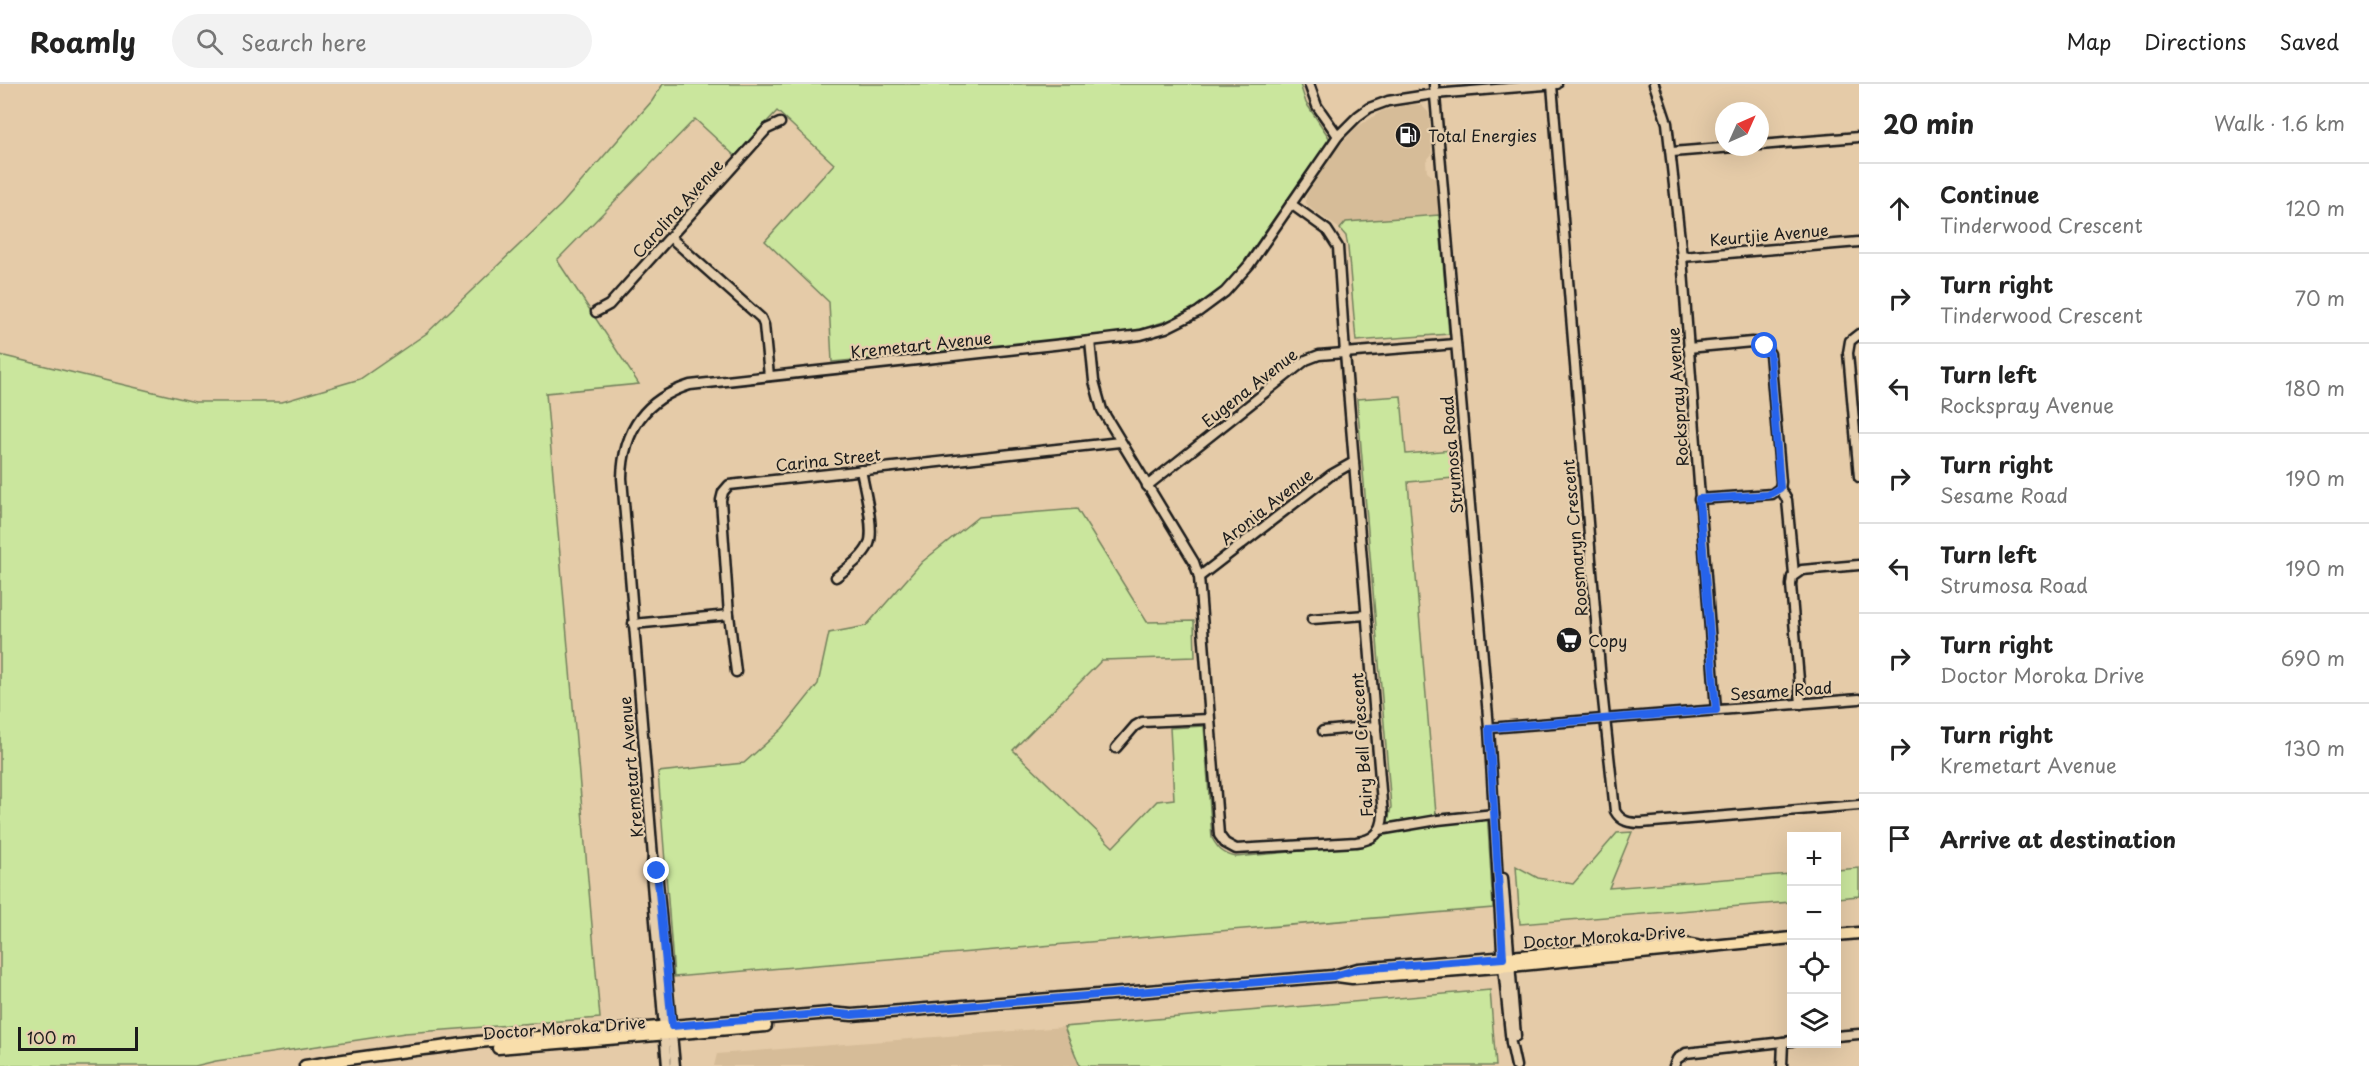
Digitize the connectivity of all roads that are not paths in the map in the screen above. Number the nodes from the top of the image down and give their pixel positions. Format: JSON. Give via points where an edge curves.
{"nodes":[{"id":1,"x":1309,"y":84,"type":"edge"},
{"id":2,"x":1434,"y":84,"type":"edge"},
{"id":3,"x":1557,"y":84,"type":"edge"},
{"id":4,"x":1654,"y":84,"type":"edge"},
{"id":5,"x":1539,"y":85,"type":"edge"},
{"id":6,"x":1552,"y":85,"type":"edge"},
{"id":7,"x":1434,"y":94,"type":"junction"},
{"id":8,"x":780,"y":123,"type":"dead end"},
{"id":9,"x":1338,"y":136,"type":"junction"},
{"id":10,"x":1859,"y":137,"type":"edge"},
{"id":11,"x":1769,"y":144,"type":"edge"},
{"id":12,"x":1715,"y":149,"type":"edge"},
{"id":13,"x":1672,"y":152,"type":"junction"},
{"id":14,"x":1291,"y":204,"type":"junction"},
{"id":15,"x":671,"y":238,"type":"junction"},
{"id":16,"x":1859,"y":242,"type":"edge"},
{"id":17,"x":1682,"y":257,"type":"junction"},
{"id":18,"x":596,"y":312,"type":"dead end"},
{"id":19,"x":1859,"y":334,"type":"edge"},
{"id":20,"x":1090,"y":341,"type":"junction"},
{"id":21,"x":1456,"y":344,"type":"junction"},
{"id":22,"x":1688,"y":348,"type":"junction"},
{"id":23,"x":1345,"y":353,"type":"junction"},
{"id":24,"x":769,"y":376,"type":"junction"},
{"id":25,"x":1120,"y":442,"type":"junction"},
{"id":26,"x":1354,"y":462,"type":"junction"},
{"id":27,"x":861,"y":470,"type":"junction"},
{"id":28,"x":1859,"y":477,"type":"edge"},
{"id":29,"x":1148,"y":486,"type":"junction"},
{"id":30,"x":1780,"y":488,"type":"junction"},
{"id":31,"x":1699,"y":499,"type":"junction"},
{"id":32,"x":1859,"y":565,"type":"edge"},
{"id":33,"x":1794,"y":574,"type":"junction"},
{"id":34,"x":836,"y":577,"type":"dead end"},
{"id":35,"x":1199,"y":578,"type":"junction"},
{"id":36,"x":729,"y":615,"type":"junction"},
{"id":37,"x":1366,"y":615,"type":"junction"},
{"id":38,"x":1311,"y":619,"type":"dead end"},
{"id":39,"x":633,"y":624,"type":"junction"},
{"id":40,"x":736,"y":672,"type":"dead end"},
{"id":41,"x":1859,"y":699,"type":"edge"},
{"id":42,"x":1801,"y":704,"type":"junction"},
{"id":43,"x":1716,"y":710,"type":"junction"},
{"id":44,"x":1209,"y":718,"type":"junction"},
{"id":45,"x":1606,"y":719,"type":"junction"},
{"id":46,"x":1376,"y":726,"type":"junction"},
{"id":47,"x":1489,"y":728,"type":"junction"},
{"id":48,"x":1323,"y":731,"type":"dead end"},
{"id":49,"x":1116,"y":748,"type":"dead end"},
{"id":50,"x":1859,"y":805,"type":"edge"},
{"id":51,"x":1494,"y":814,"type":"junction"},
{"id":52,"x":1379,"y":830,"type":"junction"},
{"id":53,"x":1859,"y":933,"type":"edge"},
{"id":54,"x":1841,"y":934,"type":"edge"},
{"id":55,"x":1787,"y":938,"type":"edge"},
{"id":56,"x":1507,"y":962,"type":"junction"},
{"id":57,"x":668,"y":1030,"type":"junction"},
{"id":58,"x":1859,"y":1034,"type":"edge"},
{"id":59,"x":1841,"y":1036,"type":"edge"},
{"id":60,"x":1787,"y":1041,"type":"edge"},
{"id":61,"x":1515,"y":1062,"type":"edge"},
{"id":62,"x":1676,"y":1062,"type":"edge"},
{"id":63,"x":305,"y":1066,"type":"edge"},
{"id":64,"x":667,"y":1066,"type":"edge"},
{"id":65,"x":675,"y":1066,"type":"edge"},
{"id":66,"x":1782,"y":1066,"type":"edge"}],
"edges":[{"from":1,"to":9,"type":"street","via":[[1317,106]]},
{"from":2,"to":7,"type":"street","name":"Strumosa Road"},
{"from":3,"to":6,"type":"street","name":"Kremetart Avenue"},
{"from":4,"to":13,"type":"street","name":"Rockspray Avenue","via":[[1665,113]]},
{"from":5,"to":6,"type":"street","name":"Kremetart Avenue"},
{"from":5,"to":7,"type":"street","name":"Kremetart Avenue"},
{"from":6,"to":45,"type":"street","name":"Roosmaryn Crescent"},
{"from":7,"to":9,"type":"street","name":"Kremetart Avenue","via":[[1369,108]]},
{"from":7,"to":21,"type":"street","name":"Strumosa Road"},
{"from":8,"to":15,"type":"street","name":"Carolina Avenue","via":[[767,129]]},
{"from":9,"to":14,"type":"street","name":"Kremetart Avenue"},
{"from":10,"to":11,"type":"street"},
{"from":12,"to":13,"type":"street"},
{"from":13,"to":17,"type":"street","name":"Rockspray Avenue"},
{"from":14,"to":20,"type":"street","name":"Kremetart Avenue","via":[[1234,284],[1205,307],[1166,328]]},
{"from":14,"to":23,"type":"street","name":"Fairy Bell Crescent","via":[[1327,230],[1338,247]]},
{"from":15,"to":18,"type":"street","name":"Carolina Avenue","via":[[609,305]]},
{"from":15,"to":24,"type":"street","via":[[761,318]]},
{"from":16,"to":17,"type":"street","name":"Keurtjie Avenue"},
{"from":17,"to":22,"type":"street","name":"Rockspray Avenue"},
{"from":19,"to":28,"type":"street","via":[[1850,341],[1848,353]]},
{"from":20,"to":24,"type":"street","name":"Kremetart Avenue"},
{"from":20,"to":25,"type":"street","name":"Fairy Bell Crescent","via":[[1097,397]]},
{"from":21,"to":23,"type":"street","name":"Eugena Avenue"},
{"from":21,"to":47,"type":"street","name":"Strumosa Road"},
{"from":22,"to":30,"type":"street","via":[[1752,342],[1768,349]]},
{"from":22,"to":31,"type":"street","name":"Rockspray Avenue"},
{"from":23,"to":26,"type":"street","name":"Fairy Bell Crescent"},
{"from":23,"to":29,"type":"street","name":"Eugena Avenue","via":[[1319,355],[1300,364]]},
{"from":24,"to":39,"type":"street","name":"Kremetart Avenue","via":[[678,388],[648,408],[631,434],[623,457],[622,478]]},
{"from":25,"to":27,"type":"street","name":"Carina Street"},
{"from":25,"to":29,"type":"street","name":"Fairy Bell Crescent"},
{"from":26,"to":35,"type":"street","name":"Aronia Avenue","via":[[1331,475]]},
{"from":26,"to":37,"type":"street","name":"Fairy Bell Crescent"},
{"from":27,"to":34,"type":"street","via":[[869,543]]},
{"from":27,"to":36,"type":"street","name":"Carina Street","via":[[732,484],[724,490],[721,500]]},
{"from":29,"to":35,"type":"street","name":"Fairy Bell Crescent","via":[[1194,562]]},
{"from":30,"to":31,"type":"street","via":[[1768,495]]},
{"from":30,"to":33,"type":"street","via":[[1787,500]]},
{"from":31,"to":43,"type":"street","name":"Rockspray Avenue"},
{"from":32,"to":33,"type":"street"},
{"from":33,"to":42,"type":"street","via":[[1791,585]]},
{"from":35,"to":44,"type":"street","name":"Fairy Bell Crescent"},
{"from":36,"to":39,"type":"street"},
{"from":36,"to":40,"type":"street","name":"Carina Street"},
{"from":37,"to":38,"type":"street"},
{"from":37,"to":46,"type":"street","name":"Fairy Bell Crescent"},
{"from":39,"to":57,"type":"street","name":"Kremetart Avenue","via":[[653,857],[651,872]]},
{"from":41,"to":42,"type":"street","name":"Sesame Road"},
{"from":42,"to":43,"type":"street","name":"Sesame Road"},
{"from":43,"to":45,"type":"street","name":"Sesame Road"},
{"from":44,"to":49,"type":"street","via":[[1142,722]]},
{"from":44,"to":52,"type":"street","name":"Fairy Bell Crescent","via":[[1217,827],[1221,839],[1230,846],[1236,849],[1356,842],[1371,839]]},
{"from":45,"to":47,"type":"street","name":"Sesame Road"},
{"from":45,"to":50,"type":"street","name":"Roosmaryn Crescent","via":[[1615,811],[1626,822],[1641,824]]},
{"from":46,"to":48,"type":"street"},
{"from":46,"to":52,"type":"street","name":"Fairy Bell Crescent","via":[[1383,815]]},
{"from":47,"to":51,"type":"street","name":"Strumosa Road"},
{"from":51,"to":52,"type":"street"},
{"from":51,"to":56,"type":"street","name":"Strumosa Road"},
{"from":53,"to":54,"type":"main road"},
{"from":55,"to":56,"type":"main road","name":"Doctor Moroka Drive","via":[[1685,950]]},
{"from":56,"to":57,"type":"main road","name":"Doctor Moroka Drive","via":[[1352,978],[1334,976],[852,1015],[838,1020]]},
{"from":56,"to":61,"type":"street","name":"Strumosa Road"},
{"from":57,"to":63,"type":"main road","name":"Doctor Moroka Drive","via":[[478,1042]]},
{"from":57,"to":64,"type":"street","name":"Kremetart Avenue"},
{"from":57,"to":65,"type":"street","name":"Kremetart Avenue"},
{"from":58,"to":59,"type":"street"},
{"from":60,"to":62,"type":"street","via":[[1695,1052],[1681,1055]]},
{"from":60,"to":66,"type":"street"}]}
